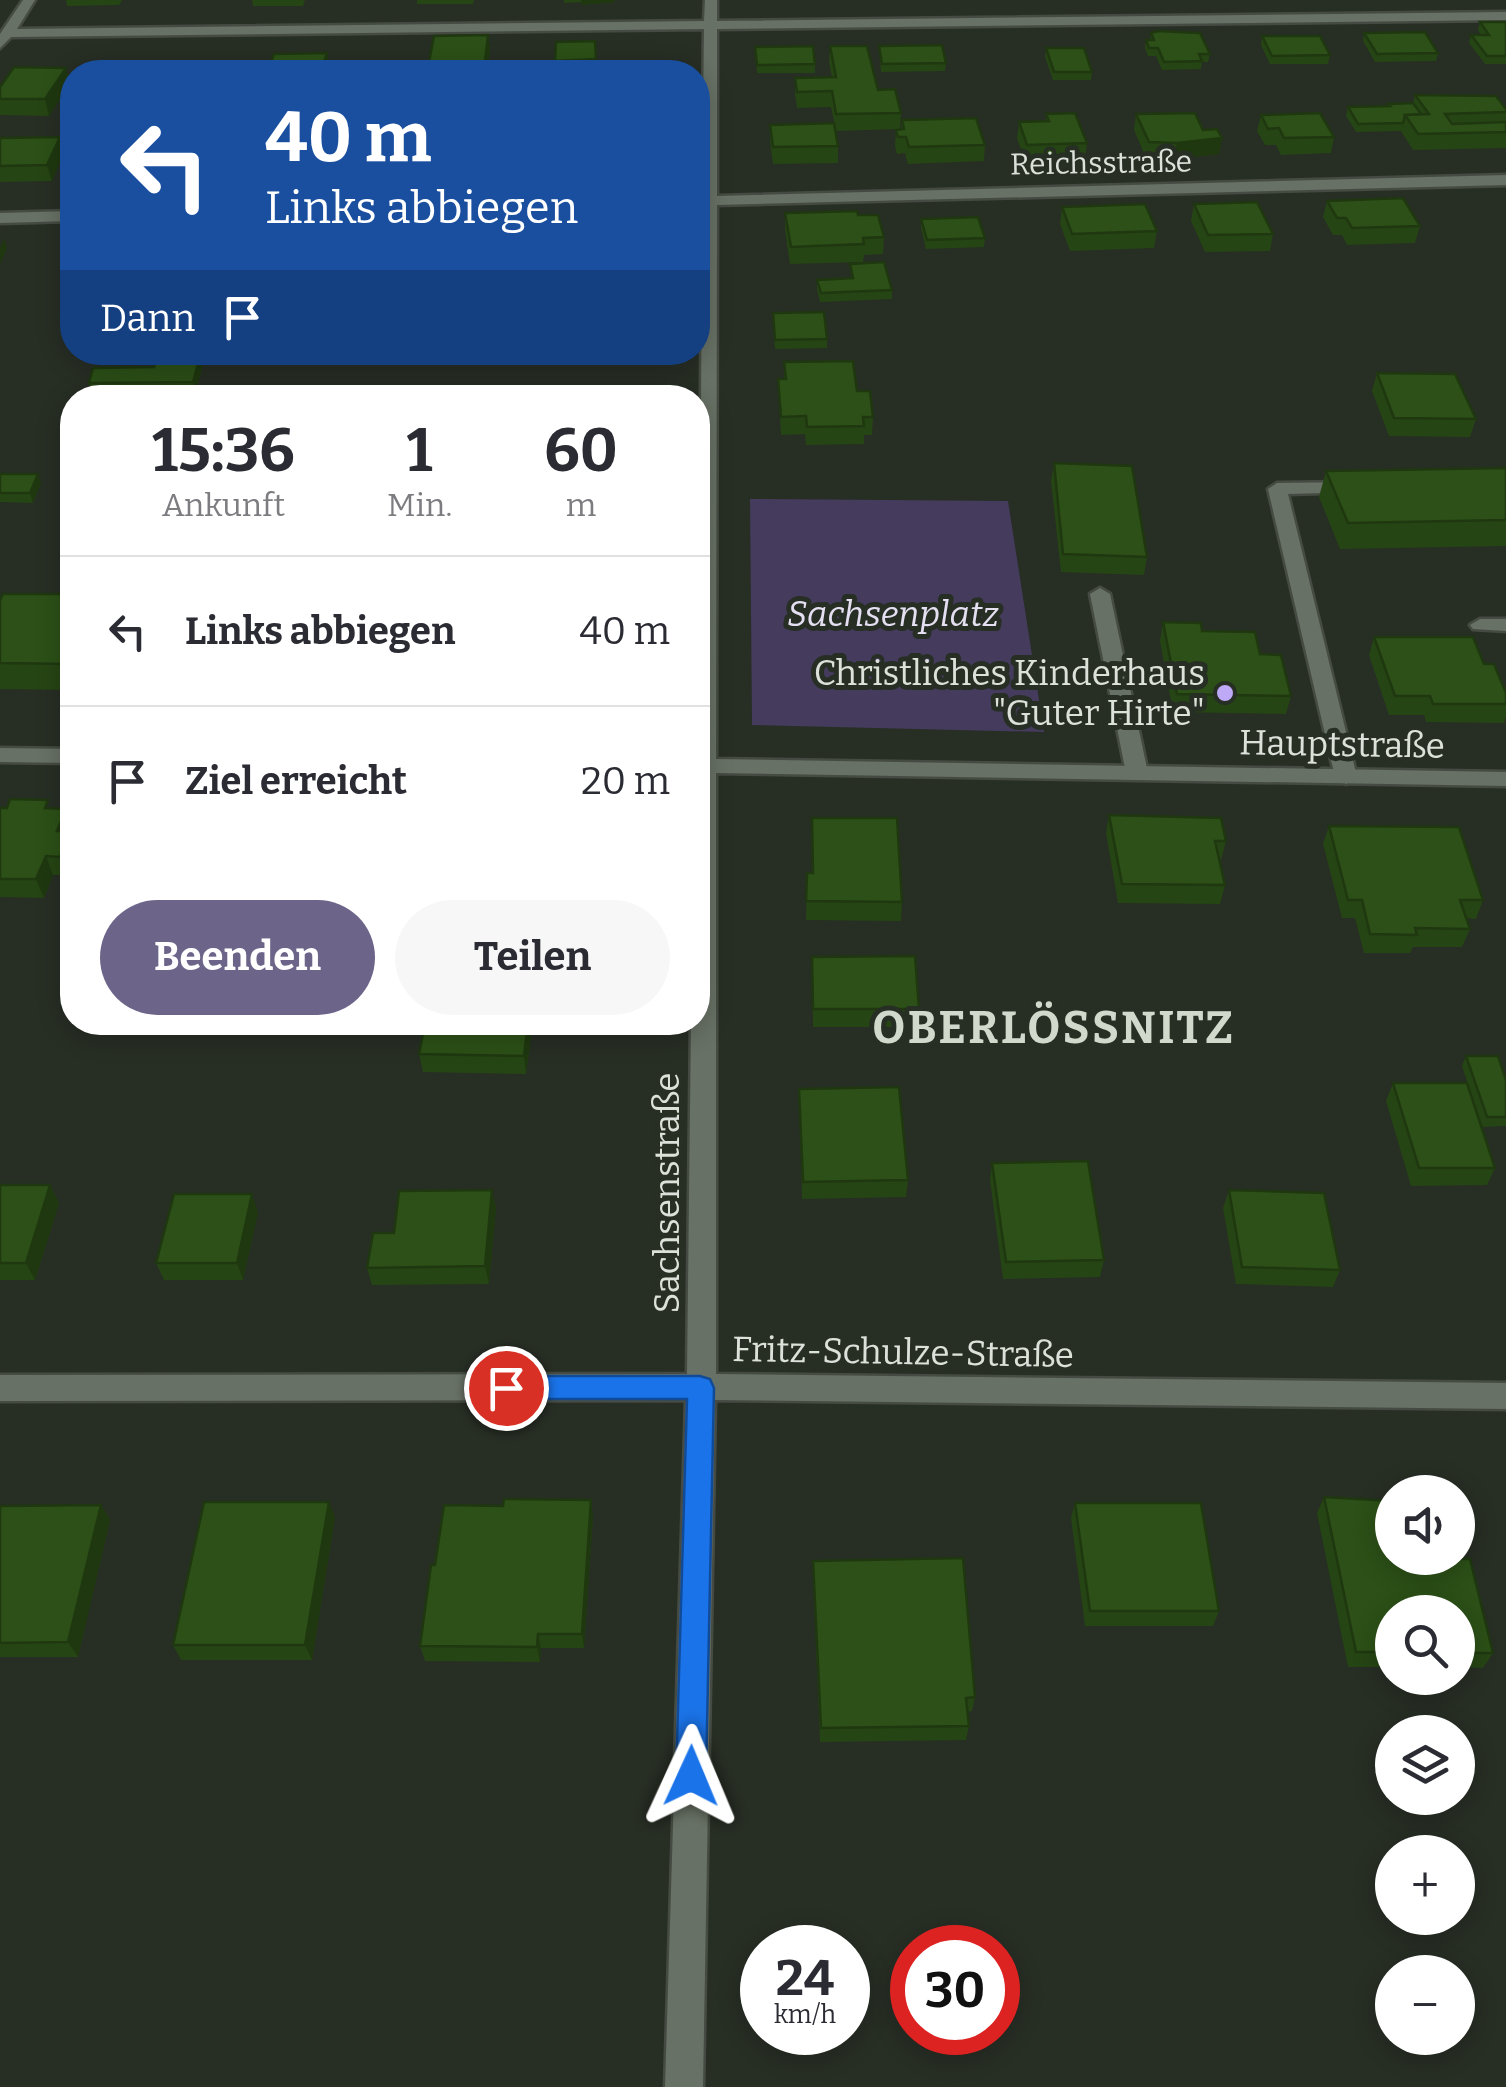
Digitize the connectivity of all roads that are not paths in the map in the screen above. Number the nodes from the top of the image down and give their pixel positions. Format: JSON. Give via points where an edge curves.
{"nodes":[{"id":1,"x":29,"y":0,"type":"edge"},
{"id":2,"x":711,"y":13,"type":"edge"},
{"id":3,"x":1506,"y":16,"type":"edge"},
{"id":4,"x":4,"y":39,"type":"edge"},
{"id":5,"x":709,"y":60,"type":"edge"},
{"id":6,"x":1506,"y":180,"type":"edge"},
{"id":7,"x":710,"y":201,"type":"edge"},
{"id":8,"x":60,"y":216,"type":"edge"},
{"id":9,"x":0,"y":218,"type":"edge"},
{"id":10,"x":1372,"y":488,"type":"edge"},
{"id":11,"x":1100,"y":594,"type":"dead end"},
{"id":12,"x":1506,"y":624,"type":"edge"},
{"id":13,"x":1480,"y":625,"type":"dead end"},
{"id":14,"x":0,"y":755,"type":"edge"},
{"id":15,"x":60,"y":756,"type":"edge"},
{"id":16,"x":710,"y":766,"type":"edge"},
{"id":17,"x":1136,"y":774,"type":"junction"},
{"id":18,"x":1346,"y":777,"type":"junction"},
{"id":19,"x":1506,"y":780,"type":"edge"},
{"id":20,"x":701,"y":1035,"type":"edge"},
{"id":21,"x":0,"y":1388,"type":"edge"},
{"id":22,"x":700,"y":1388,"type":"junction"},
{"id":23,"x":1506,"y":1396,"type":"edge"},
{"id":24,"x":684,"y":2087,"type":"edge"}],
"edges":[{"from":1,"to":4,"type":"street"},
{"from":2,"to":3,"type":"street"},
{"from":2,"to":4,"type":"street"},
{"from":2,"to":5,"type":"street","name":"Sachsenstraße"},
{"from":6,"to":7,"type":"street","name":"Reichsstraße"},
{"from":8,"to":9,"type":"street"},
{"from":10,"to":18,"type":"street","via":[[1278,489]]},
{"from":11,"to":17,"type":"street"},
{"from":12,"to":13,"type":"street"},
{"from":14,"to":15,"type":"street"},
{"from":16,"to":17,"type":"street","name":"Hauptstraße"},
{"from":17,"to":18,"type":"street","name":"Hauptstraße"},
{"from":18,"to":19,"type":"street","name":"Hauptstraße"},
{"from":20,"to":22,"type":"street","name":"Sachsenstraße"},
{"from":21,"to":22,"type":"street","name":"Fritz-Schulze-Straße"},
{"from":22,"to":23,"type":"street","name":"Fritz-Schulze-Straße"},
{"from":22,"to":24,"type":"street","name":"Sachsenstraße"}]}
